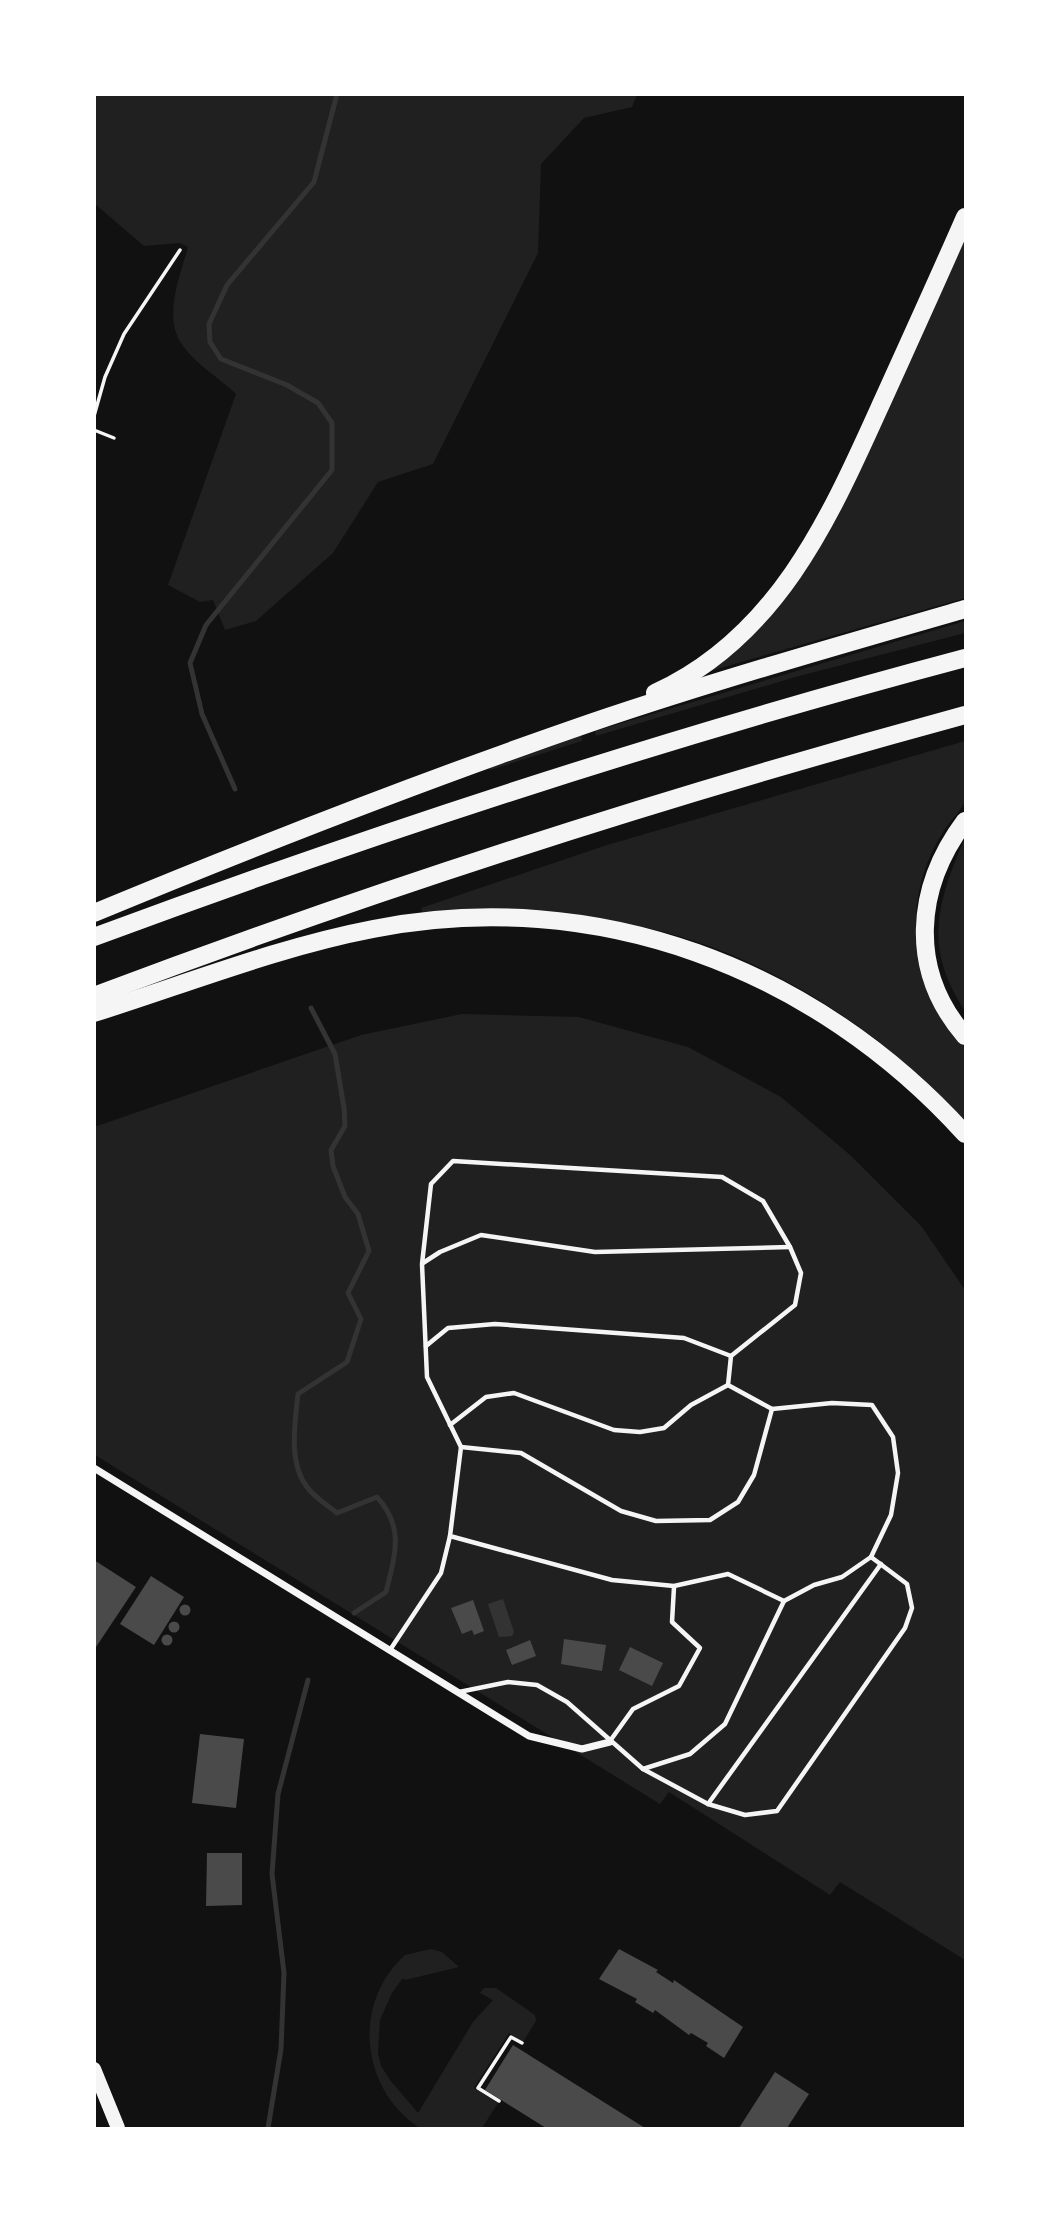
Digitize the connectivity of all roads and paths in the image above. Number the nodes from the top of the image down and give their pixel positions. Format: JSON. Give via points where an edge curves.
{"nodes":[{"id":1,"x":965,"y":217,"type":"edge"},
{"id":2,"x":180,"y":250,"type":"dead end"},
{"id":3,"x":94,"y":416,"type":"edge"},
{"id":4,"x":94,"y":430,"type":"edge"},
{"id":5,"x":114,"y":438,"type":"dead end"},
{"id":6,"x":965,"y":609,"type":"edge"},
{"id":7,"x":965,"y":658,"type":"edge"},
{"id":8,"x":965,"y":715,"type":"edge"},
{"id":9,"x":591,"y":723,"type":"junction"},
{"id":10,"x":965,"y":821,"type":"edge"},
{"id":11,"x":94,"y":913,"type":"edge"},
{"id":12,"x":94,"y":937,"type":"edge"},
{"id":13,"x":94,"y":996,"type":"edge"},
{"id":14,"x":94,"y":1013,"type":"edge"},
{"id":15,"x":965,"y":1036,"type":"edge"},
{"id":16,"x":965,"y":1134,"type":"edge"},
{"id":17,"x":790,"y":1247,"type":"junction"},
{"id":18,"x":422,"y":1264,"type":"junction"},
{"id":19,"x":426,"y":1346,"type":"junction"},
{"id":20,"x":731,"y":1356,"type":"junction"},
{"id":21,"x":728,"y":1385,"type":"junction"},
{"id":22,"x":772,"y":1409,"type":"junction"},
{"id":23,"x":450,"y":1425,"type":"junction"},
{"id":24,"x":461,"y":1447,"type":"junction"},
{"id":25,"x":94,"y":1468,"type":"edge"},
{"id":26,"x":450,"y":1536,"type":"junction"},
{"id":27,"x":871,"y":1557,"type":"junction"},
{"id":28,"x":881,"y":1564,"type":"junction"},
{"id":29,"x":674,"y":1586,"type":"junction"},
{"id":30,"x":784,"y":1601,"type":"junction"},
{"id":31,"x":390,"y":1650,"type":"junction"},
{"id":32,"x":457,"y":1692,"type":"junction"},
{"id":33,"x":610,"y":1742,"type":"junction"},
{"id":34,"x":643,"y":1769,"type":"junction"},
{"id":35,"x":708,"y":1804,"type":"junction"},
{"id":36,"x":522,"y":2043,"type":"dead end"},
{"id":37,"x":94,"y":2069,"type":"edge"},
{"id":38,"x":499,"y":2101,"type":"dead end"},
{"id":39,"x":118,"y":2129,"type":"edge"}],
"edges":[{"from":1,"to":9,"type":"highway","via":[[845,485],[804,560],[742,633],[705,663],[670,687]]},
{"from":2,"to":3,"type":"path","via":[[124,334]]},
{"from":4,"to":5,"type":"path"},
{"from":6,"to":9,"type":"highway"},
{"from":7,"to":12,"type":"highway","via":[[492,798]]},
{"from":8,"to":13,"type":"highway","via":[[476,862]]},
{"from":9,"to":11,"type":"highway","via":[[389,795]]},
{"from":10,"to":15,"type":"highway","via":[[939,862],[930,888],[925,937],[935,986]]},
{"from":14,"to":16,"type":"highway","via":[[374,928],[486,917],[598,926],[692,950],[795,996],[853,1031],[894,1063]]},
{"from":17,"to":18,"type":"lane","via":[[595,1252],[481,1235]]},
{"from":17,"to":18,"type":"lane","via":[[763,1201],[722,1177],[453,1161],[431,1184]]},
{"from":17,"to":20,"type":"lane","via":[[801,1273],[794,1306]]},
{"from":18,"to":19,"type":"lane"},
{"from":19,"to":20,"type":"lane","via":[[448,1328],[495,1324],[684,1338]]},
{"from":19,"to":23,"type":"lane","via":[[427,1377]]},
{"from":20,"to":21,"type":"lane"},
{"from":21,"to":22,"type":"lane"},
{"from":21,"to":23,"type":"lane","via":[[691,1405],[664,1428],[640,1432],[614,1430],[514,1393],[486,1398]]},
{"from":22,"to":24,"type":"lane","via":[[754,1475],[738,1502],[710,1520],[656,1521],[621,1511],[521,1453]]},
{"from":22,"to":27,"type":"lane","via":[[832,1403],[872,1405],[893,1437],[898,1473],[891,1515]]},
{"from":23,"to":24,"type":"lane"},
{"from":24,"to":26,"type":"lane"},
{"from":25,"to":31,"type":"street"},
{"from":26,"to":29,"type":"lane","via":[[612,1580]]},
{"from":26,"to":31,"type":"lane","via":[[441,1573]]},
{"from":27,"to":28,"type":"lane"},
{"from":27,"to":30,"type":"lane","via":[[842,1577]]},
{"from":28,"to":35,"type":"lane"},
{"from":28,"to":35,"type":"lane","via":[[907,1584],[912,1608],[905,1628],[777,1811],[745,1815]]},
{"from":29,"to":30,"type":"lane","via":[[728,1574]]},
{"from":29,"to":33,"type":"lane","via":[[672,1622],[700,1648],[679,1686],[633,1709]]},
{"from":30,"to":34,"type":"lane","via":[[725,1724],[690,1754]]},
{"from":31,"to":32,"type":"street"},
{"from":32,"to":33,"type":"street","via":[[529,1736],[582,1749]]},
{"from":32,"to":33,"type":"lane","via":[[508,1682],[537,1685],[567,1702]]},
{"from":33,"to":34,"type":"lane"},
{"from":34,"to":35,"type":"lane"},
{"from":36,"to":38,"type":"path","via":[[511,2037],[478,2088]]},
{"from":37,"to":39,"type":"main road"}]}
